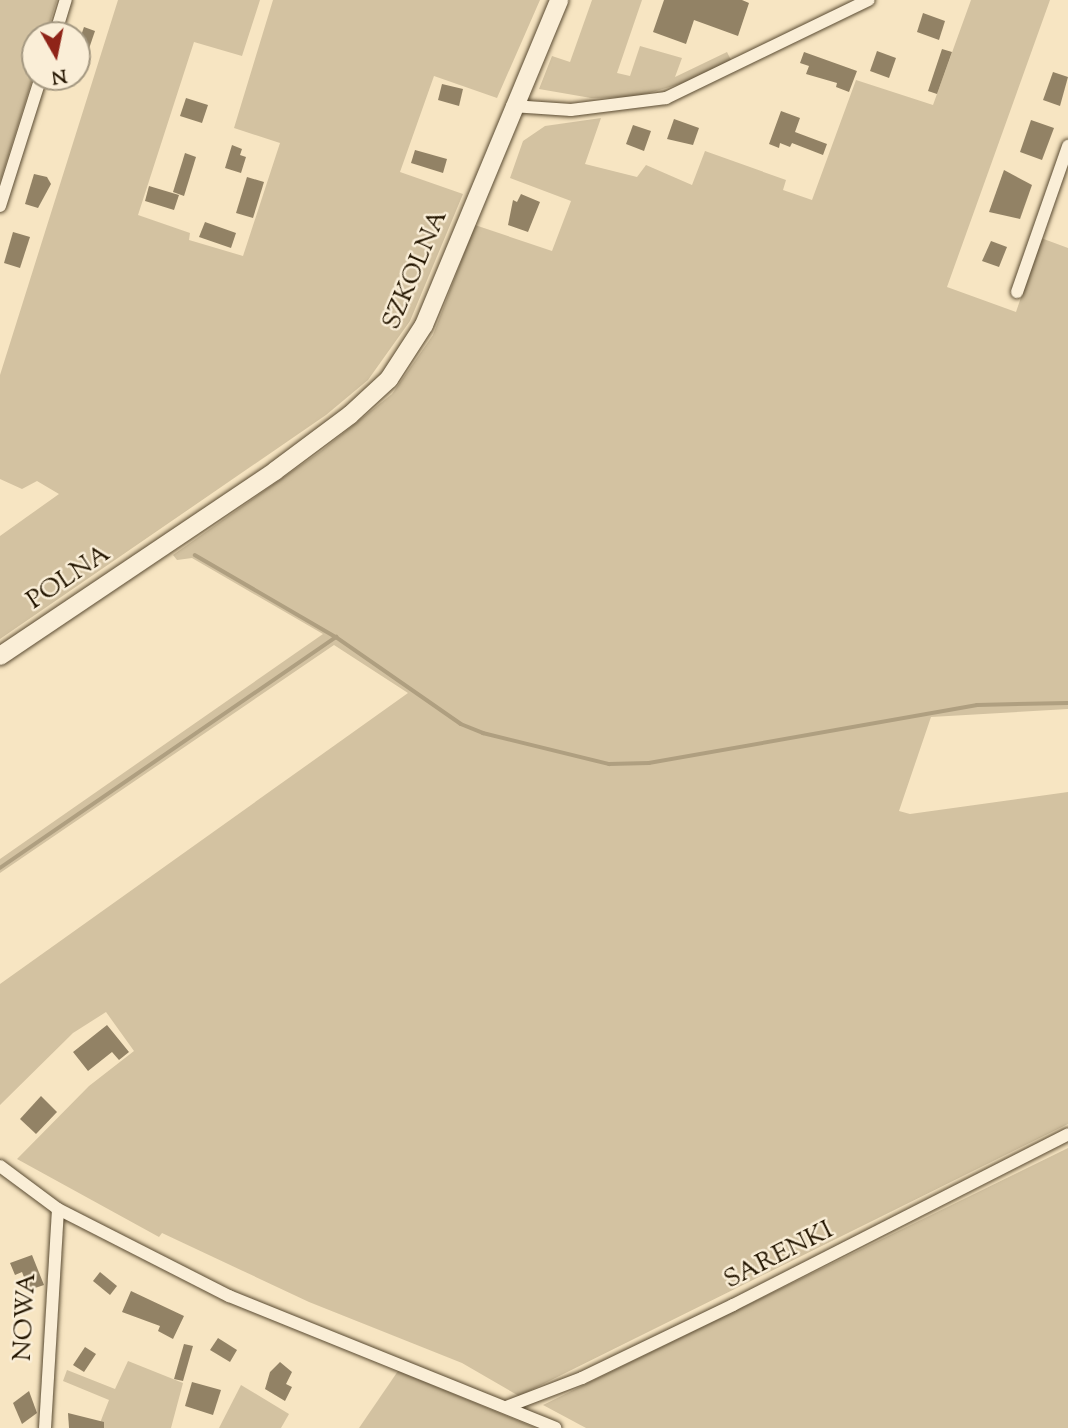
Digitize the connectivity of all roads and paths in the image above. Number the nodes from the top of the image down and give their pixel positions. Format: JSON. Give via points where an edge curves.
{"nodes":[{"id":1,"x":66,"y":0,"type":"edge"},
{"id":2,"x":559,"y":0,"type":"edge"},
{"id":3,"x":869,"y":0,"type":"edge"},
{"id":4,"x":59,"y":21,"type":"edge"},
{"id":5,"x":37,"y":91,"type":"edge"},
{"id":6,"x":512,"y":106,"type":"junction"},
{"id":7,"x":1068,"y":146,"type":"edge"},
{"id":8,"x":0,"y":206,"type":"edge"},
{"id":9,"x":1017,"y":292,"type":"dead end"},
{"id":10,"x":167,"y":544,"type":"joint"},
{"id":11,"x":0,"y":656,"type":"edge"},
{"id":12,"x":1068,"y":1134,"type":"edge"},
{"id":13,"x":0,"y":1166,"type":"edge"},
{"id":14,"x":58,"y":1209,"type":"junction"},
{"id":15,"x":506,"y":1407,"type":"junction"},
{"id":16,"x":45,"y":1428,"type":"edge"},
{"id":17,"x":555,"y":1428,"type":"edge"}],
"edges":[{"from":1,"to":4,"type":"street"},
{"from":2,"to":6,"type":"street","name":"SZKOLNA"},
{"from":3,"to":6,"type":"street","via":[[666,98],[572,110]]},
{"from":5,"to":8,"type":"street"},
{"from":6,"to":10,"type":"street","name":"SZKOLNA","via":[[424,325],[396,369],[350,415]]},
{"from":7,"to":9,"type":"street"},
{"from":10,"to":11,"type":"street","name":"POLNA"},
{"from":12,"to":15,"type":"street","name":"SARENKI","via":[[617,1362]]},
{"from":13,"to":14,"type":"street"},
{"from":14,"to":15,"type":"street","via":[[229,1296]]},
{"from":14,"to":16,"type":"street","name":"NOWA"},
{"from":15,"to":17,"type":"street"}]}
